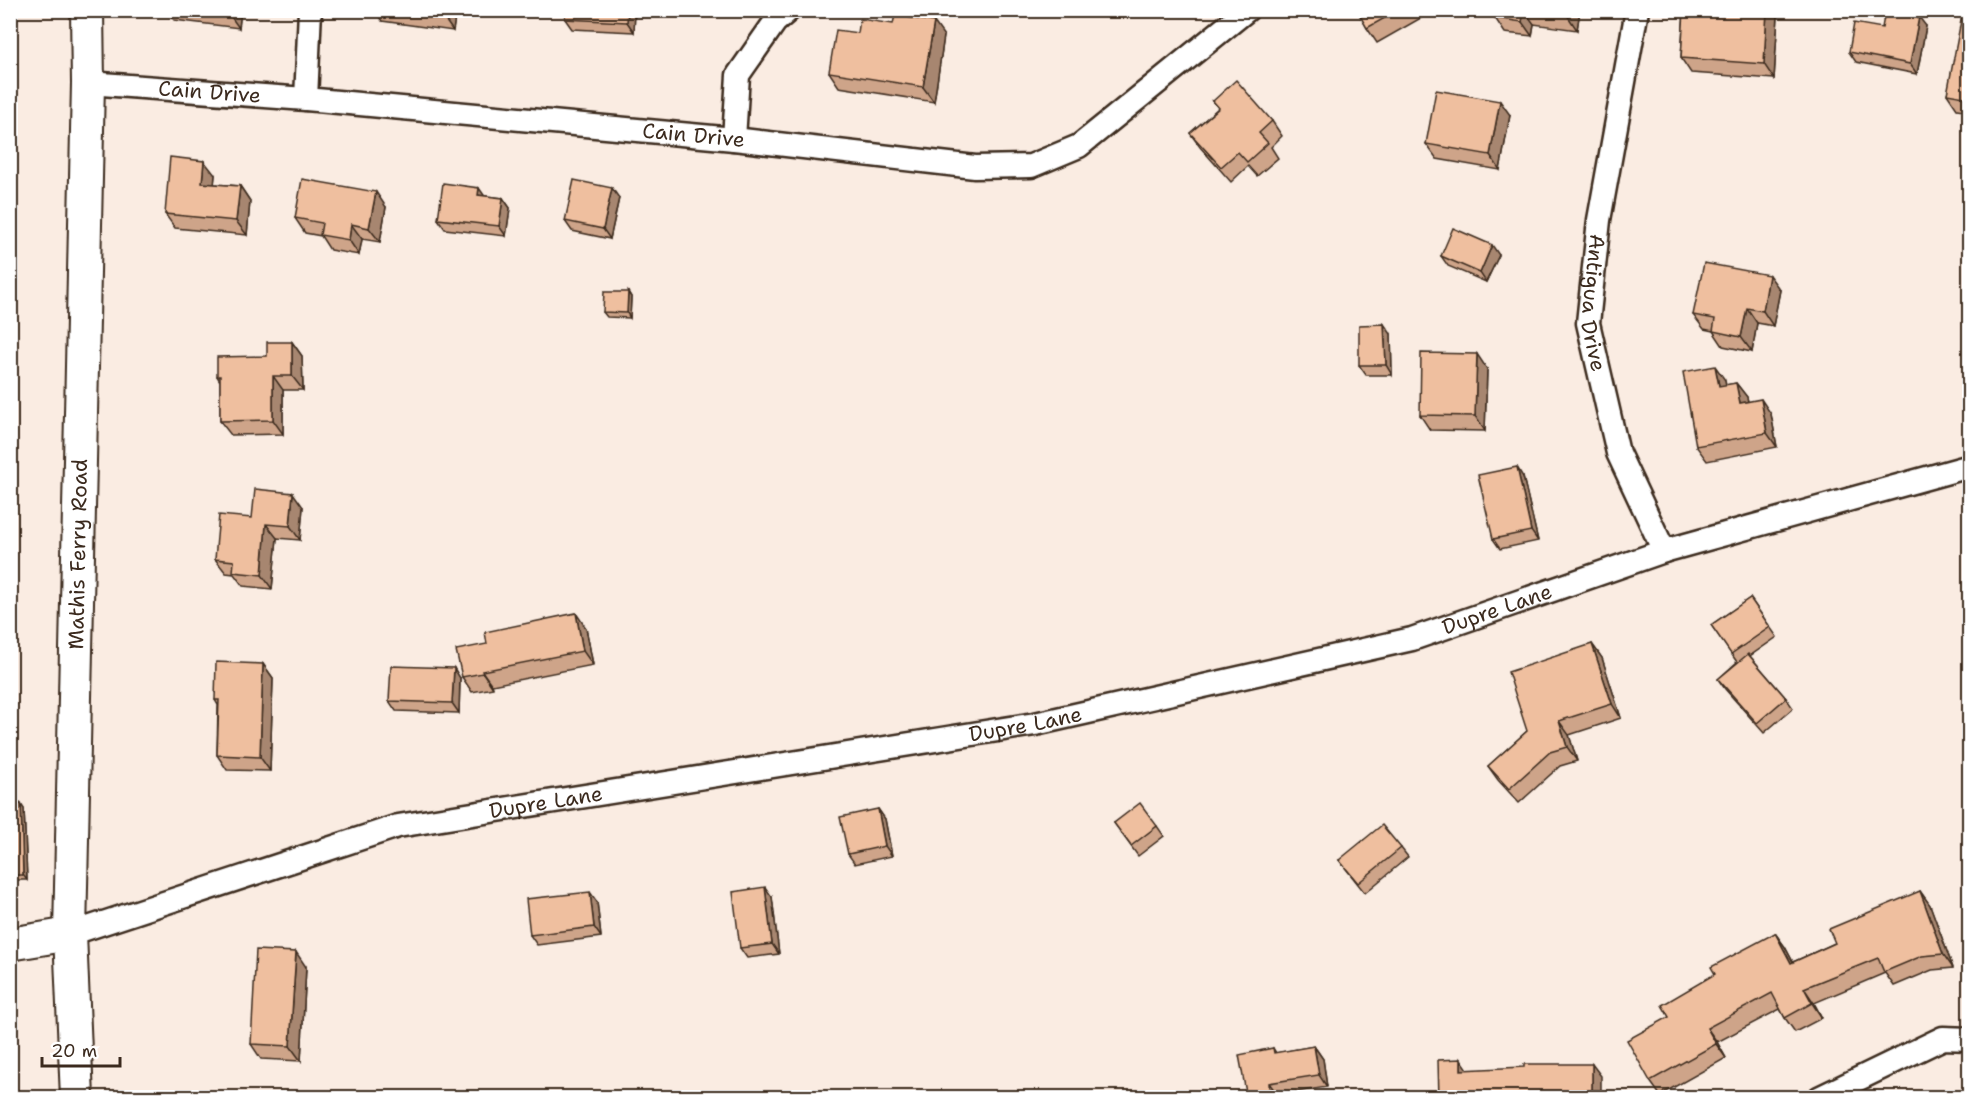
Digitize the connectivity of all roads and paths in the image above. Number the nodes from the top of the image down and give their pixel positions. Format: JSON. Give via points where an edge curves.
{"nodes":[{"id":1,"x":87,"y":10,"type":"edge"},
{"id":2,"x":310,"y":10,"type":"edge"},
{"id":3,"x":789,"y":10,"type":"edge"},
{"id":4,"x":1247,"y":10,"type":"edge"},
{"id":5,"x":1637,"y":10,"type":"edge"},
{"id":6,"x":88,"y":83,"type":"junction"},
{"id":7,"x":306,"y":99,"type":"junction"},
{"id":8,"x":734,"y":139,"type":"junction"},
{"id":9,"x":1970,"y":466,"type":"edge"},
{"id":10,"x":1664,"y":551,"type":"junction"},
{"id":11,"x":70,"y":934,"type":"junction"},
{"id":12,"x":10,"y":944,"type":"edge"},
{"id":13,"x":1970,"y":1039,"type":"edge"},
{"id":14,"x":77,"y":1098,"type":"edge"},
{"id":15,"x":1819,"y":1098,"type":"edge"}],
"edges":[{"from":1,"to":6,"type":"main road","name":"Mathis Ferry Road"},
{"from":2,"to":7,"type":"street"},
{"from":3,"to":8,"type":"street","via":[[775,22],[738,75]]},
{"from":4,"to":8,"type":"street","name":"Cain Drive","via":[[1079,146],[1031,166],[975,167]]},
{"from":5,"to":10,"type":"street","name":"Antigua Drive","via":[[1599,220],[1588,323],[1618,453]]},
{"from":6,"to":7,"type":"street","name":"Cain Drive"},
{"from":6,"to":11,"type":"main road","name":"Mathis Ferry Road"},
{"from":7,"to":8,"type":"street","name":"Cain Drive"},
{"from":9,"to":10,"type":"street","name":"Dupre Lane"},
{"from":10,"to":11,"type":"street","name":"Dupre Lane","via":[[1412,639],[1035,724],[398,825]]},
{"from":11,"to":12,"type":"main road"},
{"from":11,"to":14,"type":"main road","name":"Mathis Ferry Road"},
{"from":13,"to":15,"type":"street","via":[[1943,1038]]}]}
